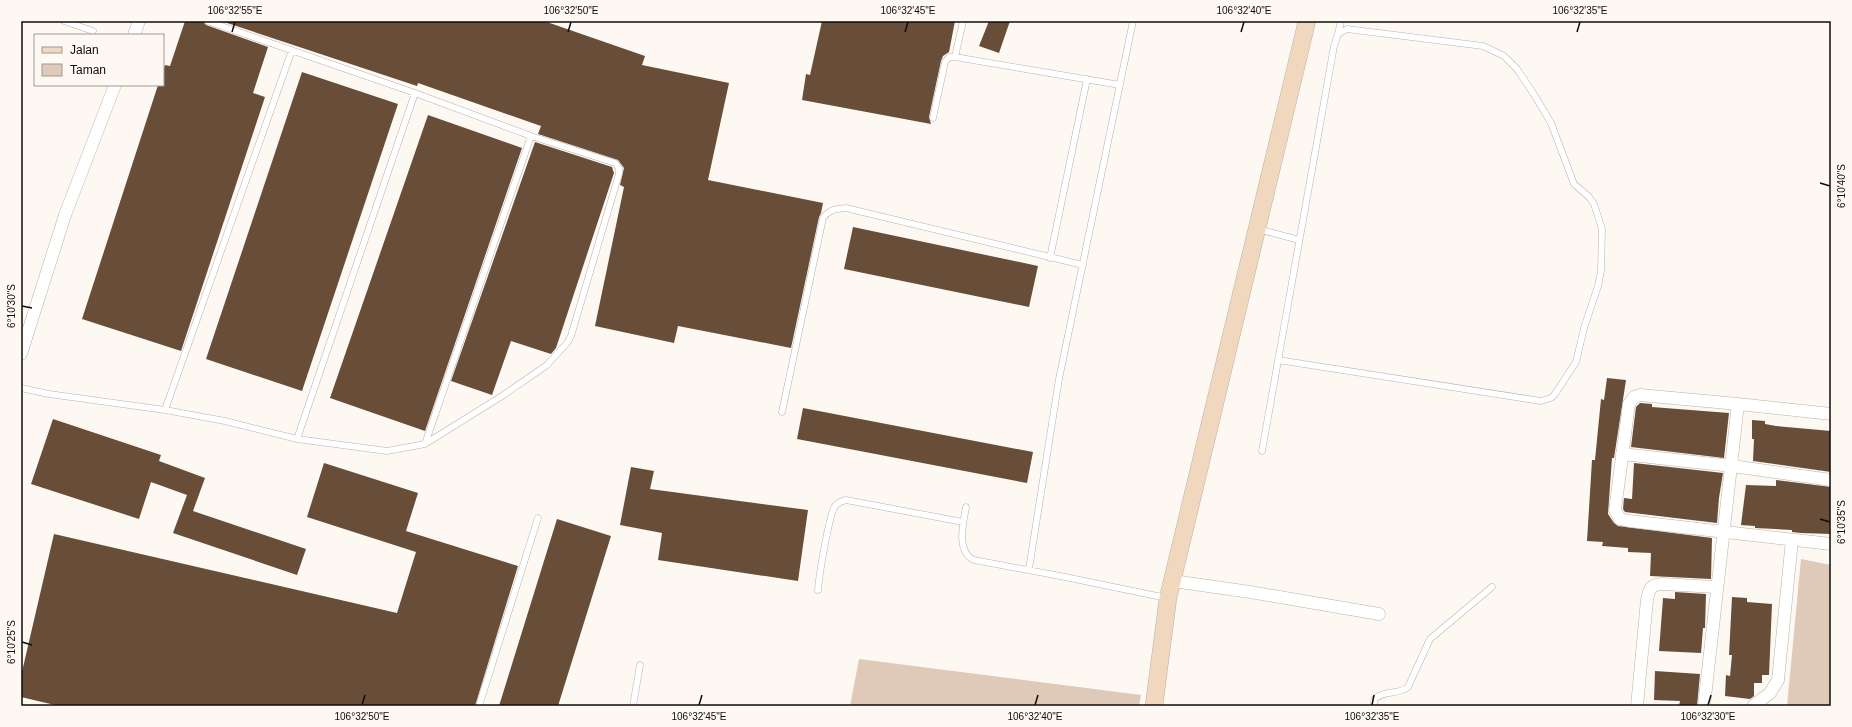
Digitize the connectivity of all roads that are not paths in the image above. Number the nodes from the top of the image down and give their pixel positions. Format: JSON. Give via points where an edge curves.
{"nodes":[{"id":1,"x":64,"y":21,"type":"edge"},
{"id":2,"x":139,"y":21,"type":"edge"},
{"id":3,"x":207,"y":21,"type":"edge"},
{"id":4,"x":963,"y":21,"type":"edge"},
{"id":5,"x":1133,"y":21,"type":"edge"},
{"id":6,"x":1307,"y":21,"type":"edge"},
{"id":7,"x":1341,"y":21,"type":"edge"},
{"id":8,"x":93,"y":31,"type":"dead end"},
{"id":9,"x":134,"y":34,"type":"edge"},
{"id":10,"x":1338,"y":34,"type":"junction"},
{"id":11,"x":292,"y":50,"type":"junction"},
{"id":12,"x":955,"y":56,"type":"junction"},
{"id":13,"x":1087,"y":79,"type":"junction"},
{"id":14,"x":1120,"y":85,"type":"junction"},
{"id":15,"x":115,"y":86,"type":"edge"},
{"id":16,"x":415,"y":93,"type":"junction"},
{"id":17,"x":933,"y":118,"type":"dead end"},
{"id":18,"x":531,"y":136,"type":"junction"},
{"id":19,"x":1258,"y":229,"type":"junction"},
{"id":20,"x":1299,"y":240,"type":"junction"},
{"id":21,"x":1050,"y":258,"type":"junction"},
{"id":22,"x":1083,"y":265,"type":"junction"},
{"id":23,"x":21,"y":354,"type":"edge"},
{"id":24,"x":1278,"y":360,"type":"junction"},
{"id":25,"x":21,"y":388,"type":"edge"},
{"id":26,"x":1738,"y":404,"type":"junction"},
{"id":27,"x":165,"y":410,"type":"junction"},
{"id":28,"x":782,"y":412,"type":"dead end"},
{"id":29,"x":1831,"y":414,"type":"edge"},
{"id":30,"x":297,"y":439,"type":"junction"},
{"id":31,"x":425,"y":444,"type":"junction"},
{"id":32,"x":1262,"y":451,"type":"dead end"},
{"id":33,"x":1622,"y":454,"type":"junction"},
{"id":34,"x":1732,"y":466,"type":"junction"},
{"id":35,"x":1831,"y":480,"type":"edge"},
{"id":36,"x":966,"y":507,"type":"dead end"},
{"id":37,"x":538,"y":518,"type":"dead end"},
{"id":38,"x":963,"y":522,"type":"junction"},
{"id":39,"x":1723,"y":532,"type":"junction"},
{"id":40,"x":1792,"y":540,"type":"junction"},
{"id":41,"x":1831,"y":544,"type":"edge"},
{"id":42,"x":1029,"y":569,"type":"junction"},
{"id":43,"x":1173,"y":581,"type":"junction"},
{"id":44,"x":1492,"y":587,"type":"dead end"},
{"id":45,"x":1716,"y":587,"type":"junction"},
{"id":46,"x":818,"y":590,"type":"dead end"},
{"id":47,"x":1168,"y":598,"type":"junction"},
{"id":48,"x":1379,"y":614,"type":"dead end"},
{"id":49,"x":640,"y":665,"type":"dead end"},
{"id":50,"x":479,"y":706,"type":"edge"},
{"id":51,"x":633,"y":706,"type":"edge"},
{"id":52,"x":1154,"y":706,"type":"edge"},
{"id":53,"x":1374,"y":706,"type":"edge"},
{"id":54,"x":1637,"y":706,"type":"edge"},
{"id":55,"x":1704,"y":706,"type":"edge"},
{"id":56,"x":1753,"y":706,"type":"edge"}],
"edges":[{"from":1,"to":8,"type":"lane"},
{"from":2,"to":9,"type":"street"},
{"from":3,"to":11,"type":"lane"},
{"from":4,"to":12,"type":"lane"},
{"from":5,"to":14,"type":"lane"},
{"from":6,"to":19,"type":"street"},
{"from":7,"to":10,"type":"lane"},
{"from":10,"to":20,"type":"lane"},
{"from":10,"to":24,"type":"lane","via":[[1347,29],[1404,35],[1483,46],[1504,56],[1517,69],[1551,123],[1574,184],[1594,204],[1602,229],[1602,263],[1598,286],[1576,362],[1555,394],[1546,400],[1512,397]]},
{"from":11,"to":16,"type":"lane"},
{"from":11,"to":27,"type":"lane"},
{"from":12,"to":13,"type":"lane"},
{"from":12,"to":17,"type":"lane","via":[[949,57],[945,62]]},
{"from":13,"to":14,"type":"lane"},
{"from":13,"to":21,"type":"lane"},
{"from":14,"to":22,"type":"lane"},
{"from":15,"to":23,"type":"street","via":[[65,215]]},
{"from":16,"to":18,"type":"lane"},
{"from":16,"to":30,"type":"lane"},
{"from":18,"to":31,"type":"lane"},
{"from":18,"to":31,"type":"lane","via":[[611,161],[619,168],[571,336],[547,365]]},
{"from":19,"to":20,"type":"lane"},
{"from":19,"to":43,"type":"street"},
{"from":20,"to":24,"type":"lane"},
{"from":21,"to":22,"type":"lane"},
{"from":21,"to":28,"type":"lane","via":[[846,208],[828,212],[823,218]]},
{"from":22,"to":42,"type":"lane","via":[[1059,379]]},
{"from":24,"to":32,"type":"lane"},
{"from":25,"to":27,"type":"lane"},
{"from":26,"to":29,"type":"street"},
{"from":26,"to":33,"type":"street","via":[[1640,395],[1634,397],[1629,404]]},
{"from":26,"to":34,"type":"street"},
{"from":27,"to":30,"type":"lane"},
{"from":30,"to":31,"type":"lane","via":[[387,451]]},
{"from":33,"to":34,"type":"street"},
{"from":33,"to":39,"type":"street","via":[[1616,510],[1620,519]]},
{"from":34,"to":35,"type":"street"},
{"from":34,"to":39,"type":"street"},
{"from":36,"to":38,"type":"lane"},
{"from":37,"to":50,"type":"lane"},
{"from":38,"to":42,"type":"lane","via":[[965,553],[968,557]]},
{"from":38,"to":46,"type":"lane","via":[[846,500],[840,502],[835,506],[831,518]]},
{"from":39,"to":40,"type":"street"},
{"from":39,"to":45,"type":"street"},
{"from":40,"to":41,"type":"street"},
{"from":40,"to":56,"type":"street","via":[[1778,680],[1770,693]]},
{"from":42,"to":47,"type":"lane"},
{"from":43,"to":47,"type":"street"},
{"from":43,"to":48,"type":"street"},
{"from":44,"to":53,"type":"lane","via":[[1430,639],[1408,688],[1378,696],[1374,700]]},
{"from":45,"to":54,"type":"street","via":[[1653,584],[1650,587]]},
{"from":45,"to":55,"type":"street"},
{"from":47,"to":52,"type":"street"},
{"from":49,"to":51,"type":"lane"}]}
